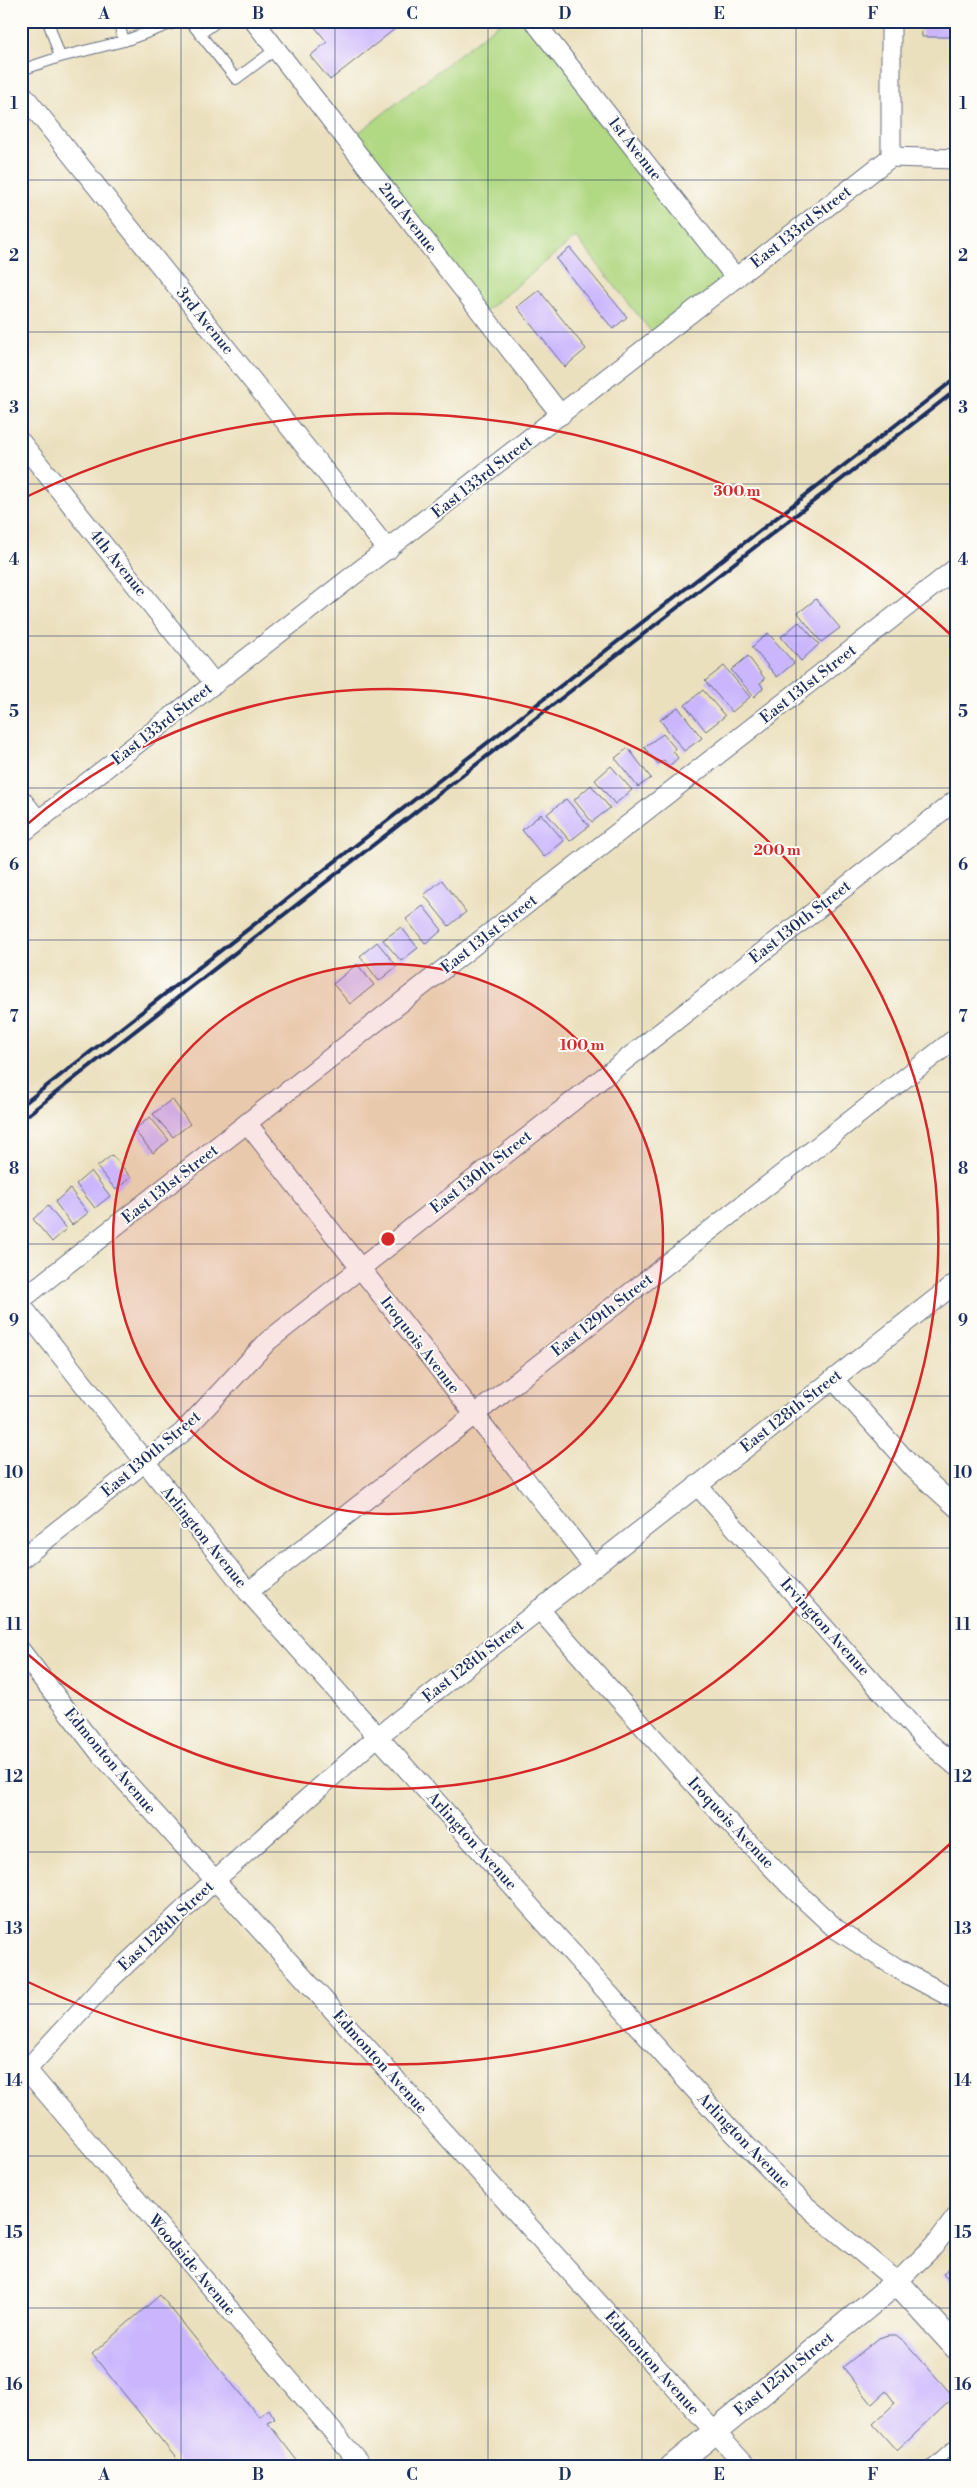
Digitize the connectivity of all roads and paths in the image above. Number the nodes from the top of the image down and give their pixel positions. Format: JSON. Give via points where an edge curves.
{"nodes":[{"id":1,"x":48,"y":21,"type":"edge"},
{"id":2,"x":118,"y":21,"type":"edge"},
{"id":3,"x":179,"y":21,"type":"edge"},
{"id":4,"x":190,"y":21,"type":"edge"},
{"id":5,"x":218,"y":21,"type":"edge"},
{"id":6,"x":254,"y":21,"type":"edge"},
{"id":7,"x":534,"y":21,"type":"edge"},
{"id":8,"x":891,"y":21,"type":"edge"},
{"id":9,"x":200,"y":34,"type":"junction"},
{"id":10,"x":124,"y":40,"type":"junction"},
{"id":11,"x":276,"y":49,"type":"junction"},
{"id":12,"x":60,"y":57,"type":"junction"},
{"id":13,"x":21,"y":70,"type":"edge"},
{"id":14,"x":21,"y":92,"type":"edge"},
{"id":15,"x":891,"y":157,"type":"junction"},
{"id":16,"x":956,"y":159,"type":"edge"},
{"id":17,"x":736,"y":278,"type":"junction"},
{"id":18,"x":561,"y":415,"type":"junction"},
{"id":19,"x":21,"y":442,"type":"edge"},
{"id":20,"x":388,"y":550,"type":"junction"},
{"id":21,"x":956,"y":568,"type":"edge"},
{"id":22,"x":215,"y":684,"type":"junction"},
{"id":23,"x":21,"y":799,"type":"edge"},
{"id":24,"x":956,"y":800,"type":"edge"},
{"id":25,"x":38,"y":820,"type":"junction"},
{"id":26,"x":21,"y":834,"type":"edge"},
{"id":27,"x":956,"y":1038,"type":"edge"},
{"id":28,"x":247,"y":1123,"type":"junction"},
{"id":29,"x":359,"y":1267,"type":"junction"},
{"id":30,"x":956,"y":1282,"type":"edge"},
{"id":31,"x":21,"y":1300,"type":"edge"},
{"id":32,"x":21,"y":1305,"type":"edge"},
{"id":33,"x":833,"y":1379,"type":"junction"},
{"id":34,"x":474,"y":1414,"type":"junction"},
{"id":35,"x":144,"y":1462,"type":"junction"},
{"id":36,"x":697,"y":1484,"type":"junction"},
{"id":37,"x":956,"y":1507,"type":"edge"},
{"id":38,"x":21,"y":1559,"type":"edge"},
{"id":39,"x":593,"y":1566,"type":"junction"},
{"id":40,"x":248,"y":1592,"type":"junction"},
{"id":41,"x":539,"y":1608,"type":"junction"},
{"id":42,"x":21,"y":1651,"type":"edge"},
{"id":43,"x":377,"y":1737,"type":"junction"},
{"id":44,"x":956,"y":1766,"type":"edge"},
{"id":45,"x":215,"y":1880,"type":"junction"},
{"id":46,"x":956,"y":2000,"type":"edge"},
{"id":47,"x":23,"y":2070,"type":"edge"},
{"id":48,"x":956,"y":2217,"type":"edge"},
{"id":49,"x":897,"y":2282,"type":"junction"},
{"id":50,"x":956,"y":2347,"type":"edge"},
{"id":51,"x":714,"y":2431,"type":"junction"},
{"id":52,"x":956,"y":2444,"type":"edge"},
{"id":53,"x":363,"y":2467,"type":"edge"},
{"id":54,"x":672,"y":2467,"type":"edge"},
{"id":55,"x":747,"y":2467,"type":"edge"},
{"id":56,"x":930,"y":2467,"type":"edge"}],
"edges":[{"from":1,"to":12,"type":"lane"},
{"from":2,"to":10,"type":"lane"},
{"from":3,"to":10,"type":"lane"},
{"from":4,"to":9,"type":"lane"},
{"from":5,"to":9,"type":"lane"},
{"from":6,"to":11,"type":"street","name":"2nd Avenue"},
{"from":7,"to":17,"type":"street","name":"1st Avenue"},
{"from":8,"to":15,"type":"street"},
{"from":9,"to":11,"type":"lane","via":[[236,79]]},
{"from":10,"to":12,"type":"lane"},
{"from":11,"to":18,"type":"street","name":"2nd Avenue"},
{"from":12,"to":13,"type":"lane"},
{"from":14,"to":20,"type":"street","name":"3rd Avenue"},
{"from":15,"to":16,"type":"street"},
{"from":15,"to":17,"type":"street","name":"East 133rd Street"},
{"from":17,"to":18,"type":"street","name":"East 133rd Street"},
{"from":18,"to":20,"type":"street","name":"East 133rd Street"},
{"from":19,"to":22,"type":"street","name":"4th Avenue"},
{"from":20,"to":22,"type":"street","name":"East 133rd Street"},
{"from":21,"to":28,"type":"street","name":"East 131st Street"},
{"from":22,"to":25,"type":"street","name":"East 133rd Street"},
{"from":23,"to":25,"type":"street"},
{"from":24,"to":29,"type":"street","name":"East 130th Street"},
{"from":25,"to":26,"type":"street","name":"East 133rd Street"},
{"from":27,"to":34,"type":"street","name":"East 129th Street"},
{"from":28,"to":29,"type":"street","name":"Iroquois Avenue"},
{"from":28,"to":31,"type":"street","name":"East 131st Street"},
{"from":29,"to":34,"type":"street","name":"Iroquois Avenue"},
{"from":29,"to":35,"type":"street","name":"East 130th Street","via":[[268,1341],[182,1433]]},
{"from":30,"to":33,"type":"street","name":"East 128th Street"},
{"from":32,"to":35,"type":"street","name":"Arlington Avenue"},
{"from":33,"to":36,"type":"street","name":"East 128th Street"},
{"from":33,"to":37,"type":"street","via":[[914,1469]]},
{"from":34,"to":39,"type":"street","name":"Iroquois Avenue"},
{"from":34,"to":40,"type":"street","name":"East 129th Street"},
{"from":35,"to":38,"type":"street","name":"East 130th Street"},
{"from":35,"to":40,"type":"street","name":"Arlington Avenue"},
{"from":36,"to":39,"type":"street","name":"East 128th Street"},
{"from":36,"to":44,"type":"street","name":"Irvington Avenue","via":[[922,1737]]},
{"from":39,"to":41,"type":"street","name":"East 128th Street"},
{"from":40,"to":43,"type":"street","name":"Arlington Avenue"},
{"from":41,"to":43,"type":"street","name":"East 128th Street"},
{"from":41,"to":46,"type":"street","name":"Iroquois Avenue","via":[[720,1813],[789,1885],[836,1929],[900,1970]]},
{"from":42,"to":45,"type":"street","name":"Edmonton Avenue","via":[[99,1752]]},
{"from":43,"to":45,"type":"street","name":"East 128th Street"},
{"from":43,"to":49,"type":"street","name":"Arlington Avenue","via":[[731,2130],[806,2206]]},
{"from":45,"to":47,"type":"street","name":"East 128th Street","via":[[103,1986]]},
{"from":45,"to":51,"type":"street","name":"Edmonton Avenue"},
{"from":47,"to":53,"type":"street","name":"Woodside Avenue"},
{"from":48,"to":49,"type":"street","via":[[934,2246]]},
{"from":49,"to":50,"type":"street","name":"Arlington Avenue"},
{"from":49,"to":51,"type":"street","name":"East 125th Street"},
{"from":51,"to":54,"type":"street","name":"East 125th Street"},
{"from":51,"to":55,"type":"street","name":"Edmonton Avenue"},
{"from":52,"to":56,"type":"lane"}]}
